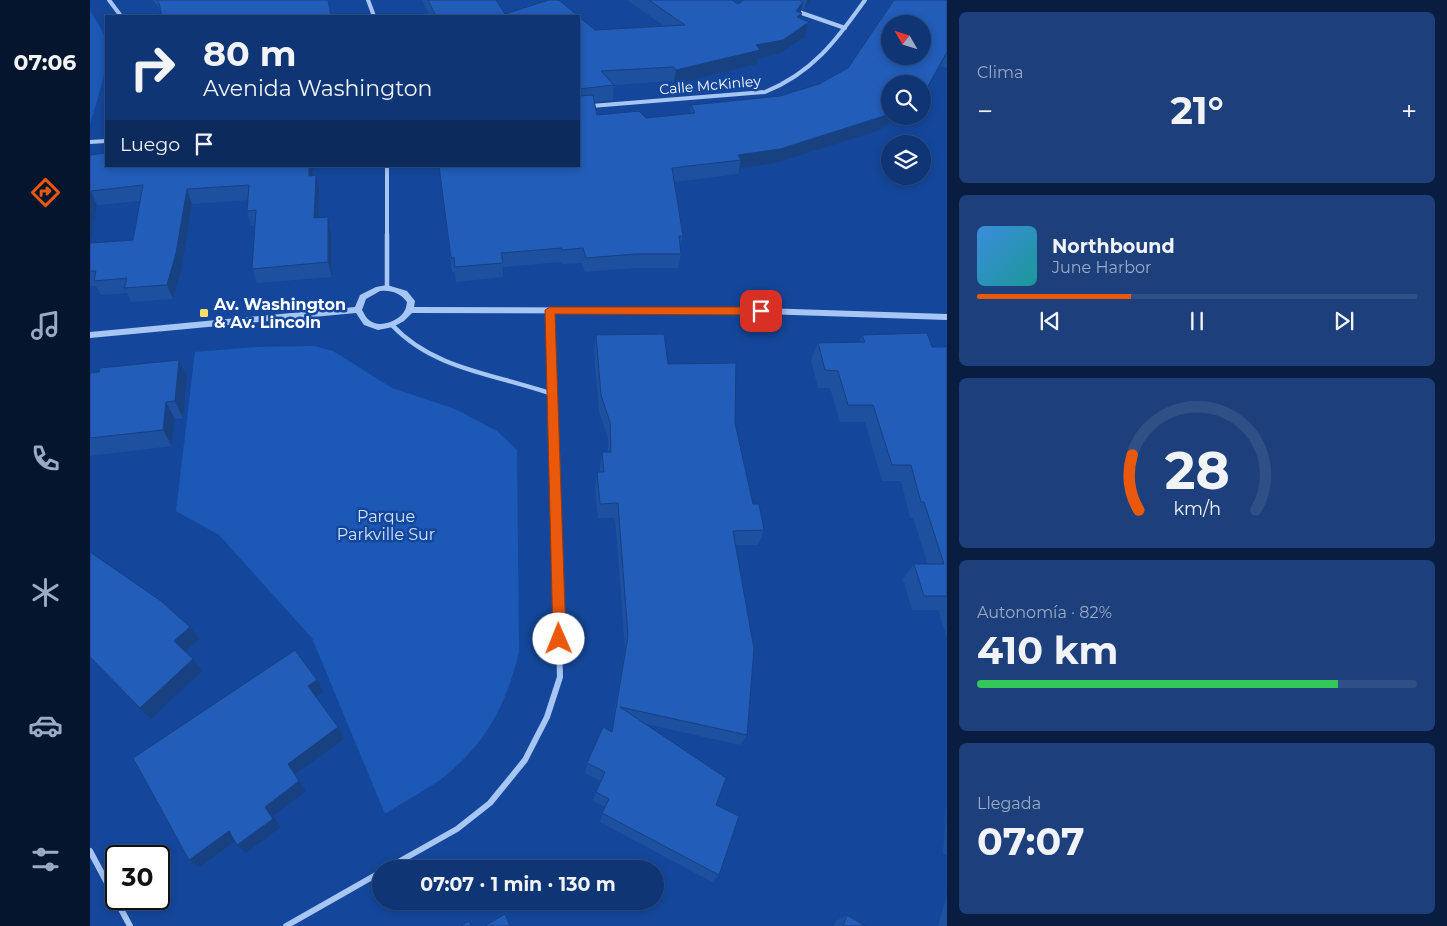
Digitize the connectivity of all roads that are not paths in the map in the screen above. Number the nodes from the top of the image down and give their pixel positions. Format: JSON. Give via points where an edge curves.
{"nodes":[{"id":1,"x":108,"y":0,"type":"edge"},
{"id":2,"x":368,"y":0,"type":"edge"},
{"id":3,"x":865,"y":0,"type":"edge"},
{"id":4,"x":794,"y":11,"type":"edge"},
{"id":5,"x":120,"y":15,"type":"edge"},
{"id":6,"x":374,"y":15,"type":"edge"},
{"id":7,"x":845,"y":28,"type":"junction"},
{"id":8,"x":580,"y":107,"type":"edge"},
{"id":9,"x":105,"y":141,"type":"edge"},
{"id":10,"x":90,"y":142,"type":"edge"},
{"id":11,"x":387,"y":167,"type":"edge"},
{"id":12,"x":387,"y":288,"type":"junction"},
{"id":13,"x":358,"y":310,"type":"junction"},
{"id":14,"x":411,"y":310,"type":"junction"},
{"id":15,"x":550,"y":310,"type":"junction"},
{"id":16,"x":947,"y":317,"type":"edge"},
{"id":17,"x":392,"y":325,"type":"junction"},
{"id":18,"x":90,"y":335,"type":"edge"},
{"id":19,"x":552,"y":394,"type":"junction"},
{"id":20,"x":90,"y":851,"type":"edge"},
{"id":21,"x":402,"y":860,"type":"edge"},
{"id":22,"x":372,"y":877,"type":"edge"},
{"id":23,"x":130,"y":926,"type":"edge"},
{"id":24,"x":286,"y":926,"type":"edge"}],
"edges":[{"from":1,"to":5,"type":"street"},
{"from":2,"to":6,"type":"street"},
{"from":3,"to":7,"type":"street","name":"Calle McKinley"},
{"from":4,"to":7,"type":"street"},
{"from":7,"to":8,"type":"street","name":"Calle McKinley","via":[[815,64],[784,86],[766,92]]},
{"from":9,"to":10,"type":"street"},
{"from":11,"to":12,"type":"street"},
{"from":12,"to":13,"type":"street","via":[[378,289],[364,298]]},
{"from":12,"to":14,"type":"street","via":[[404,293],[412,304]]},
{"from":13,"to":17,"type":"street","via":[[361,317],[374,326]]},
{"from":13,"to":18,"type":"street"},
{"from":14,"to":15,"type":"street"},
{"from":14,"to":17,"type":"street","via":[[400,322]]},
{"from":15,"to":16,"type":"street","via":[[761,311]]},
{"from":15,"to":19,"type":"street"},
{"from":17,"to":19,"type":"street","via":[[417,349],[456,367]]},
{"from":19,"to":21,"type":"street","via":[[560,677],[547,717],[525,760],[490,803],[457,829]]},
{"from":20,"to":23,"type":"street"},
{"from":22,"to":24,"type":"street"}]}
